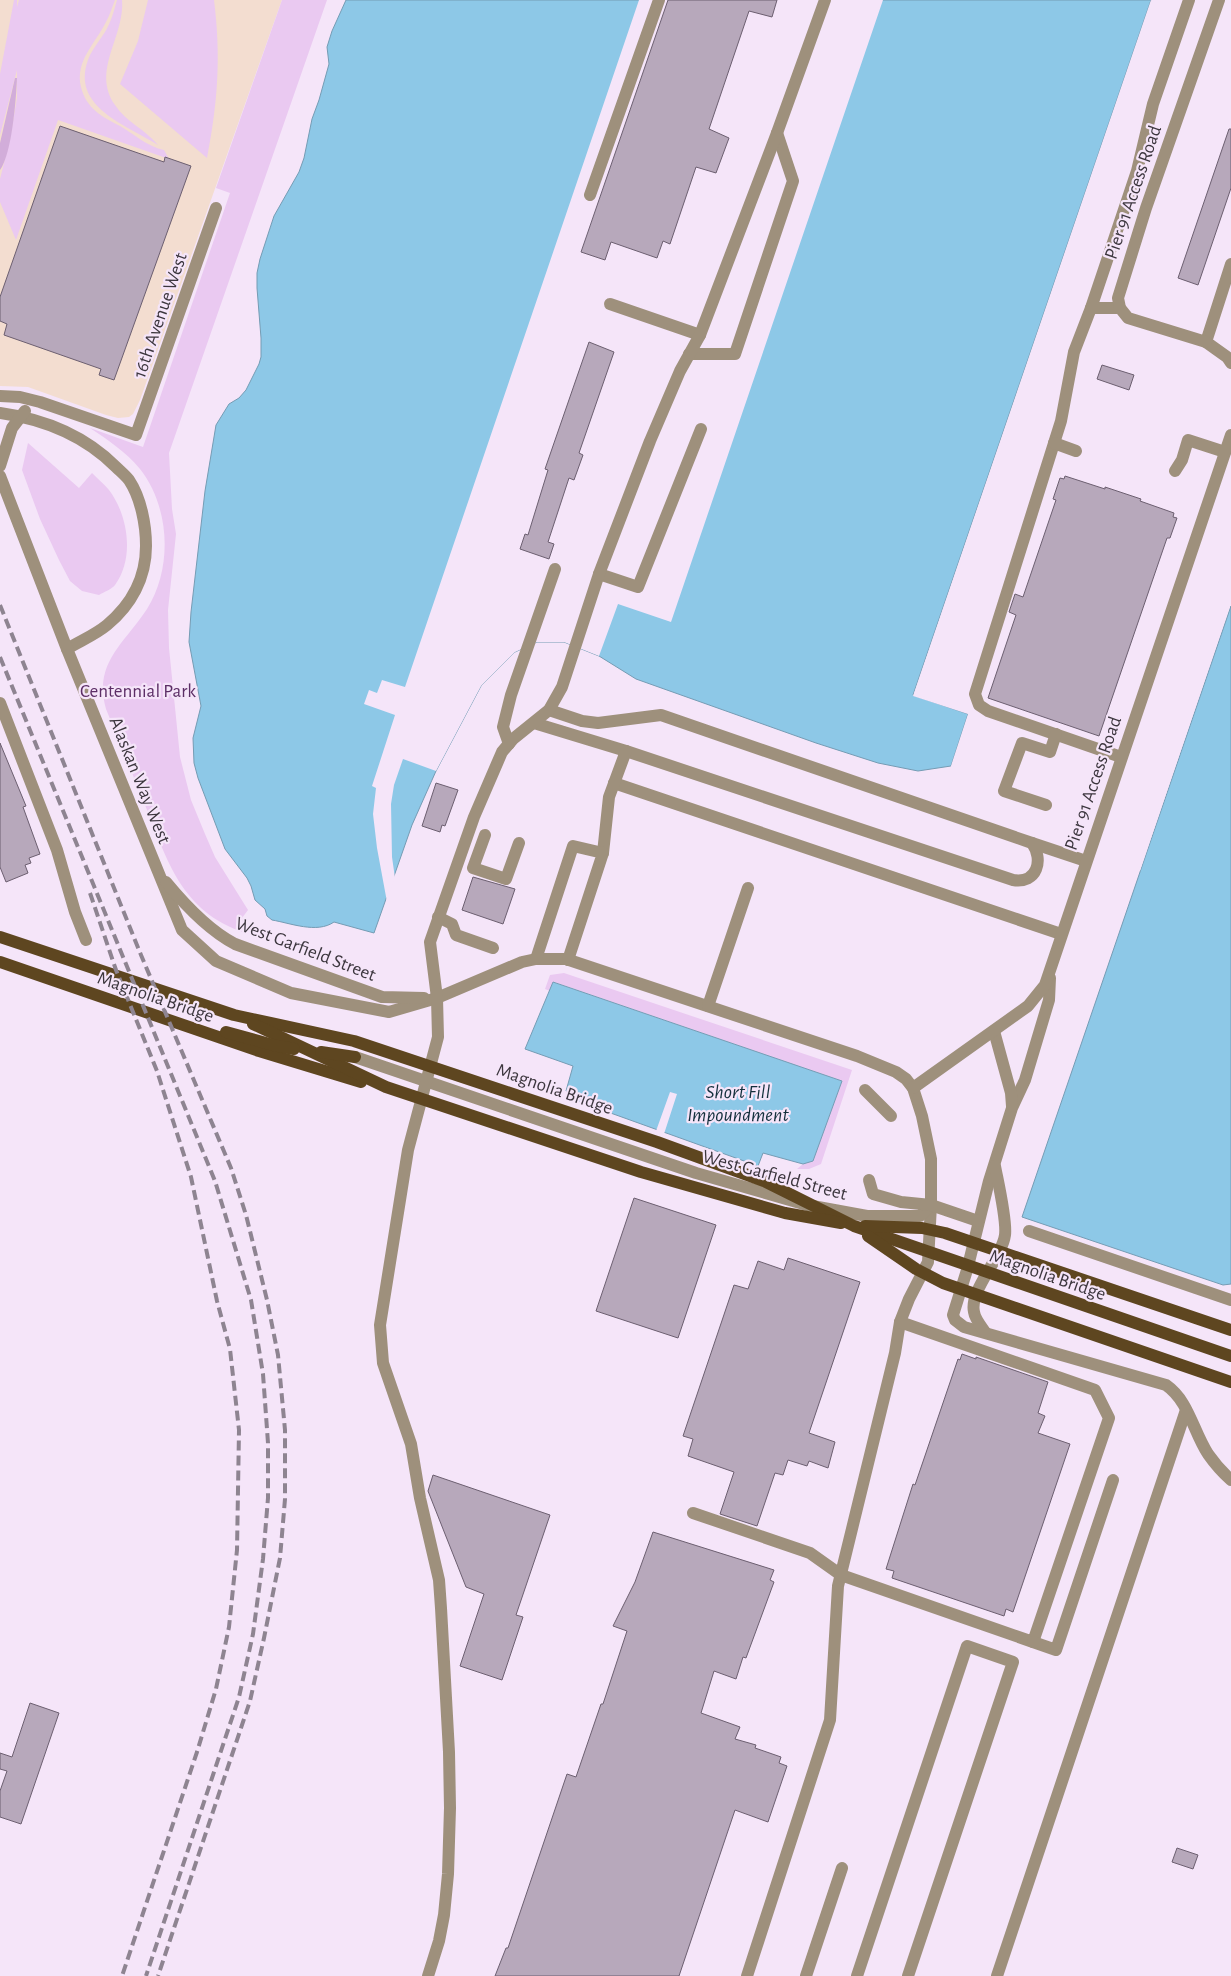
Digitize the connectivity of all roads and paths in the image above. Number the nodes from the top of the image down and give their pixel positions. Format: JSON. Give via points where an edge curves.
{"nodes":[{"id":1,"x":659,"y":0,"type":"edge"},
{"id":2,"x":825,"y":0,"type":"edge"},
{"id":3,"x":1190,"y":0,"type":"edge"},
{"id":4,"x":1219,"y":0,"type":"edge"},
{"id":5,"x":777,"y":133,"type":"junction"},
{"id":6,"x":590,"y":195,"type":"dead end"},
{"id":7,"x":216,"y":208,"type":"dead end"},
{"id":8,"x":1231,"y":264,"type":"edge"},
{"id":9,"x":610,"y":304,"type":"dead end"},
{"id":10,"x":1090,"y":308,"type":"junction"},
{"id":11,"x":1120,"y":308,"type":"junction"},
{"id":12,"x":700,"y":335,"type":"junction"},
{"id":13,"x":1206,"y":342,"type":"junction"},
{"id":14,"x":689,"y":354,"type":"junction"},
{"id":15,"x":1231,"y":363,"type":"edge"},
{"id":16,"x":0,"y":396,"type":"edge"},
{"id":17,"x":40,"y":402,"type":"junction"},
{"id":18,"x":0,"y":413,"type":"edge"},
{"id":19,"x":701,"y":429,"type":"dead end"},
{"id":20,"x":1231,"y":435,"type":"edge"},
{"id":21,"x":1054,"y":443,"type":"junction"},
{"id":22,"x":1076,"y":451,"type":"dead end"},
{"id":23,"x":1225,"y":452,"type":"junction"},
{"id":24,"x":0,"y":466,"type":"edge"},
{"id":25,"x":1175,"y":471,"type":"dead end"},
{"id":26,"x":0,"y":476,"type":"edge"},
{"id":27,"x":555,"y":569,"type":"dead end"},
{"id":28,"x":599,"y":574,"type":"junction"},
{"id":29,"x":67,"y":648,"type":"junction"},
{"id":30,"x":0,"y":703,"type":"edge"},
{"id":31,"x":549,"y":710,"type":"junction"},
{"id":32,"x":534,"y":723,"type":"junction"},
{"id":33,"x":1056,"y":734,"type":"junction"},
{"id":34,"x":509,"y":744,"type":"junction"},
{"id":35,"x":626,"y":751,"type":"junction"},
{"id":36,"x":1121,"y":757,"type":"junction"},
{"id":37,"x":614,"y":783,"type":"junction"},
{"id":38,"x":1046,"y":805,"type":"dead end"},
{"id":39,"x":485,"y":834,"type":"dead end"},
{"id":40,"x":519,"y":843,"type":"dead end"},
{"id":41,"x":1032,"y":843,"type":"junction"},
{"id":42,"x":603,"y":854,"type":"junction"},
{"id":43,"x":1086,"y":861,"type":"junction"},
{"id":44,"x":458,"y":863,"type":"junction"},
{"id":45,"x":473,"y":868,"type":"junction"},
{"id":46,"x":158,"y":873,"type":"junction"},
{"id":47,"x":748,"y":888,"type":"dead end"},
{"id":48,"x":438,"y":917,"type":"junction"},
{"id":49,"x":210,"y":926,"type":"junction"},
{"id":50,"x":182,"y":930,"type":"joint"},
{"id":51,"x":1061,"y":934,"type":"junction"},
{"id":52,"x":0,"y":937,"type":"edge"},
{"id":53,"x":86,"y":940,"type":"dead end"},
{"id":54,"x":197,"y":944,"type":"junction"},
{"id":55,"x":493,"y":948,"type":"dead end"},
{"id":56,"x":536,"y":958,"type":"junction"},
{"id":57,"x":568,"y":960,"type":"junction"},
{"id":58,"x":0,"y":962,"type":"edge"},
{"id":59,"x":1052,"y":964,"type":"junction"},
{"id":60,"x":437,"y":998,"type":"junction"},
{"id":61,"x":708,"y":1006,"type":"junction"},
{"id":62,"x":234,"y":1015,"type":"junction"},
{"id":63,"x":261,"y":1021,"type":"junction"},
{"id":64,"x":994,"y":1031,"type":"junction"},
{"id":65,"x":206,"y":1033,"type":"junction"},
{"id":66,"x":306,"y":1050,"type":"junction"},
{"id":67,"x":355,"y":1057,"type":"junction"},
{"id":68,"x":386,"y":1087,"type":"junction"},
{"id":69,"x":913,"y":1088,"type":"junction"},
{"id":70,"x":865,"y":1090,"type":"dead end"},
{"id":71,"x":1012,"y":1108,"type":"junction"},
{"id":72,"x":891,"y":1116,"type":"dead end"},
{"id":73,"x":995,"y":1163,"type":"junction"},
{"id":74,"x":869,"y":1180,"type":"dead end"},
{"id":75,"x":931,"y":1205,"type":"junction"},
{"id":76,"x":978,"y":1222,"type":"junction"},
{"id":77,"x":854,"y":1226,"type":"junction"},
{"id":78,"x":1029,"y":1231,"type":"dead end"},
{"id":79,"x":1231,"y":1300,"type":"edge"},
{"id":80,"x":900,"y":1322,"type":"junction"},
{"id":81,"x":1231,"y":1330,"type":"edge"},
{"id":82,"x":985,"y":1332,"type":"junction"},
{"id":83,"x":1231,"y":1356,"type":"edge"},
{"id":84,"x":1231,"y":1382,"type":"edge"},
{"id":85,"x":1186,"y":1410,"type":"junction"},
{"id":86,"x":1113,"y":1480,"type":"dead end"},
{"id":87,"x":1231,"y":1480,"type":"edge"},
{"id":88,"x":693,"y":1513,"type":"dead end"},
{"id":89,"x":841,"y":1575,"type":"junction"},
{"id":90,"x":1033,"y":1642,"type":"junction"},
{"id":91,"x":842,"y":1868,"type":"dead end"},
{"id":92,"x":428,"y":1976,"type":"edge"},
{"id":93,"x":747,"y":1976,"type":"edge"},
{"id":94,"x":806,"y":1976,"type":"edge"},
{"id":95,"x":857,"y":1976,"type":"edge"},
{"id":96,"x":908,"y":1976,"type":"edge"},
{"id":97,"x":997,"y":1976,"type":"edge"}],
"edges":[{"from":1,"to":6,"type":"street"},
{"from":2,"to":5,"type":"street"},
{"from":3,"to":10,"type":"street","via":[[1153,104],[1137,171]]},
{"from":4,"to":11,"type":"street","name":"Pier 91 Access Road","via":[[1127,267],[1118,298]]},
{"from":5,"to":12,"type":"street"},
{"from":5,"to":14,"type":"street","via":[[793,181],[735,354]]},
{"from":7,"to":17,"type":"street","name":"16th Avenue West","via":[[136,435]]},
{"from":8,"to":13,"type":"street"},
{"from":9,"to":12,"type":"street"},
{"from":10,"to":11,"type":"street"},
{"from":10,"to":21,"type":"street","via":[[1074,352]]},
{"from":11,"to":13,"type":"street","via":[[1128,318]]},
{"from":12,"to":14,"type":"street"},
{"from":13,"to":15,"type":"street","via":[[1227,356]]},
{"from":14,"to":28,"type":"street","via":[[650,441]]},
{"from":16,"to":17,"type":"street"},
{"from":17,"to":24,"type":"street","via":[[26,409],[12,428]]},
{"from":18,"to":29,"type":"street","via":[[59,429],[102,453],[129,480],[139,501],[146,534],[144,572],[139,586],[106,626]]},
{"from":19,"to":28,"type":"street","via":[[638,587]]},
{"from":20,"to":23,"type":"street","name":"Pier 91 Access Road"},
{"from":21,"to":22,"type":"street"},
{"from":21,"to":33,"type":"street","via":[[975,694],[979,705],[988,711]]},
{"from":23,"to":25,"type":"street","via":[[1188,440]]},
{"from":23,"to":36,"type":"street","name":"Pier 91 Access Road"},
{"from":26,"to":29,"type":"street","name":"Alaskan Way West"},
{"from":27,"to":34,"type":"street","via":[[511,695],[503,727]]},
{"from":28,"to":31,"type":"street","via":[[562,687]]},
{"from":29,"to":46,"type":"street","name":"Alaskan Way West"},
{"from":30,"to":53,"type":"street","via":[[57,850],[74,912]]},
{"from":31,"to":32,"type":"street"},
{"from":31,"to":41,"type":"street","via":[[598,723],[662,715]]},
{"from":32,"to":34,"type":"street"},
{"from":32,"to":35,"type":"street"},
{"from":33,"to":36,"type":"street"},
{"from":33,"to":38,"type":"street","via":[[1050,752],[1022,743],[1004,791]]},
{"from":34,"to":44,"type":"street","via":[[491,776]]},
{"from":35,"to":37,"type":"street"},
{"from":35,"to":41,"type":"street","via":[[1014,880],[1022,881],[1035,872],[1038,856]]},
{"from":36,"to":43,"type":"street","name":"Pier 91 Access Road"},
{"from":37,"to":42,"type":"street"},
{"from":37,"to":51,"type":"street"},
{"from":39,"to":45,"type":"street"},
{"from":40,"to":45,"type":"street","via":[[506,879]]},
{"from":41,"to":43,"type":"street"},
{"from":42,"to":56,"type":"street","via":[[573,846]]},
{"from":42,"to":57,"type":"street"},
{"from":43,"to":51,"type":"street","name":"Pier 91 Access Road"},
{"from":44,"to":45,"type":"street"},
{"from":44,"to":48,"type":"street"},
{"from":46,"to":49,"type":"street","name":"West Garfield Street","via":[[184,904]]},
{"from":46,"to":50,"type":"street","name":"Alaskan Way West"},
{"from":47,"to":61,"type":"street"},
{"from":48,"to":55,"type":"street","via":[[452,924],[456,935]]},
{"from":48,"to":60,"type":"street","via":[[430,942]]},
{"from":49,"to":54,"type":"street"},
{"from":49,"to":60,"type":"street","name":"West Garfield Street","via":[[235,944],[382,997]]},
{"from":50,"to":54,"type":"street","name":"West Garfield Street"},
{"from":51,"to":59,"type":"street","name":"Pier 91 Access Road"},
{"from":52,"to":62,"type":"main road","name":"Magnolia Bridge"},
{"from":54,"to":60,"type":"street","name":"West Garfield Street","via":[[216,961],[291,993],[389,1012]]},
{"from":56,"to":57,"type":"street","name":"West Garfield Street"},
{"from":56,"to":60,"type":"street","name":"West Garfield Street"},
{"from":57,"to":61,"type":"street","name":"West Garfield Street"},
{"from":58,"to":65,"type":"main road","name":"Magnolia Bridge"},
{"from":59,"to":64,"type":"street","name":"Pier 91 Access Road","via":[[1045,985],[1034,999]]},
{"from":59,"to":71,"type":"street","via":[[1048,1000],[1025,1080]]},
{"from":60,"to":92,"type":"street","via":[[438,1037],[408,1150],[380,1326],[383,1363],[411,1444],[439,1580],[450,1808],[444,1915]]},
{"from":61,"to":69,"type":"street","name":"West Garfield Street","via":[[856,1056],[896,1072]]},
{"from":62,"to":63,"type":"main road","name":"Magnolia Bridge"},
{"from":62,"to":66,"type":"main road","name":"Magnolia Bridge"},
{"from":63,"to":67,"type":"main road","via":[[347,1051]]},
{"from":63,"to":77,"type":"main road","name":"Magnolia Bridge","via":[[354,1041],[657,1142],[771,1183]]},
{"from":64,"to":69,"type":"street","name":"Pier 91 Access Road"},
{"from":64,"to":71,"type":"street"},
{"from":65,"to":66,"type":"main road","via":[[226,1032]]},
{"from":65,"to":68,"type":"main road","name":"Magnolia Bridge","via":[[356,1081]]},
{"from":66,"to":67,"type":"main road"},
{"from":66,"to":68,"type":"main road","name":"Magnolia Bridge"},
{"from":67,"to":75,"type":"street","name":"West Garfield Street","via":[[696,1173],[807,1205],[867,1216],[920,1216]]},
{"from":68,"to":77,"type":"main road","name":"Magnolia Bridge","via":[[641,1172],[786,1213]]},
{"from":69,"to":75,"type":"street","via":[[931,1159]]},
{"from":70,"to":72,"type":"street"},
{"from":71,"to":73,"type":"street"},
{"from":73,"to":76,"type":"street"},
{"from":73,"to":82,"type":"street","via":[[1005,1233],[974,1303],[974,1315]]},
{"from":74,"to":75,"type":"street","via":[[874,1194],[902,1202]]},
{"from":75,"to":76,"type":"street"},
{"from":75,"to":80,"type":"street","via":[[928,1262]]},
{"from":76,"to":82,"type":"street","via":[[953,1315],[964,1327]]},
{"from":77,"to":81,"type":"main road","via":[[922,1228],[945,1233]]},
{"from":77,"to":83,"type":"main road","name":"Magnolia Bridge"},
{"from":77,"to":84,"type":"main road","via":[[916,1269],[944,1283]]},
{"from":78,"to":79,"type":"street"},
{"from":80,"to":89,"type":"street"},
{"from":80,"to":90,"type":"street","via":[[1095,1390],[1109,1418]]},
{"from":82,"to":85,"type":"street","via":[[1166,1385],[1180,1397]]},
{"from":85,"to":87,"type":"street","via":[[1207,1453]]},
{"from":85,"to":97,"type":"street"},
{"from":86,"to":90,"type":"street","via":[[1056,1650]]},
{"from":88,"to":89,"type":"street","via":[[810,1553]]},
{"from":89,"to":90,"type":"street"},
{"from":89,"to":93,"type":"street","via":[[830,1720]]},
{"from":91,"to":94,"type":"street"},
{"from":95,"to":96,"type":"street","via":[[967,1646],[1013,1662]]}]}
